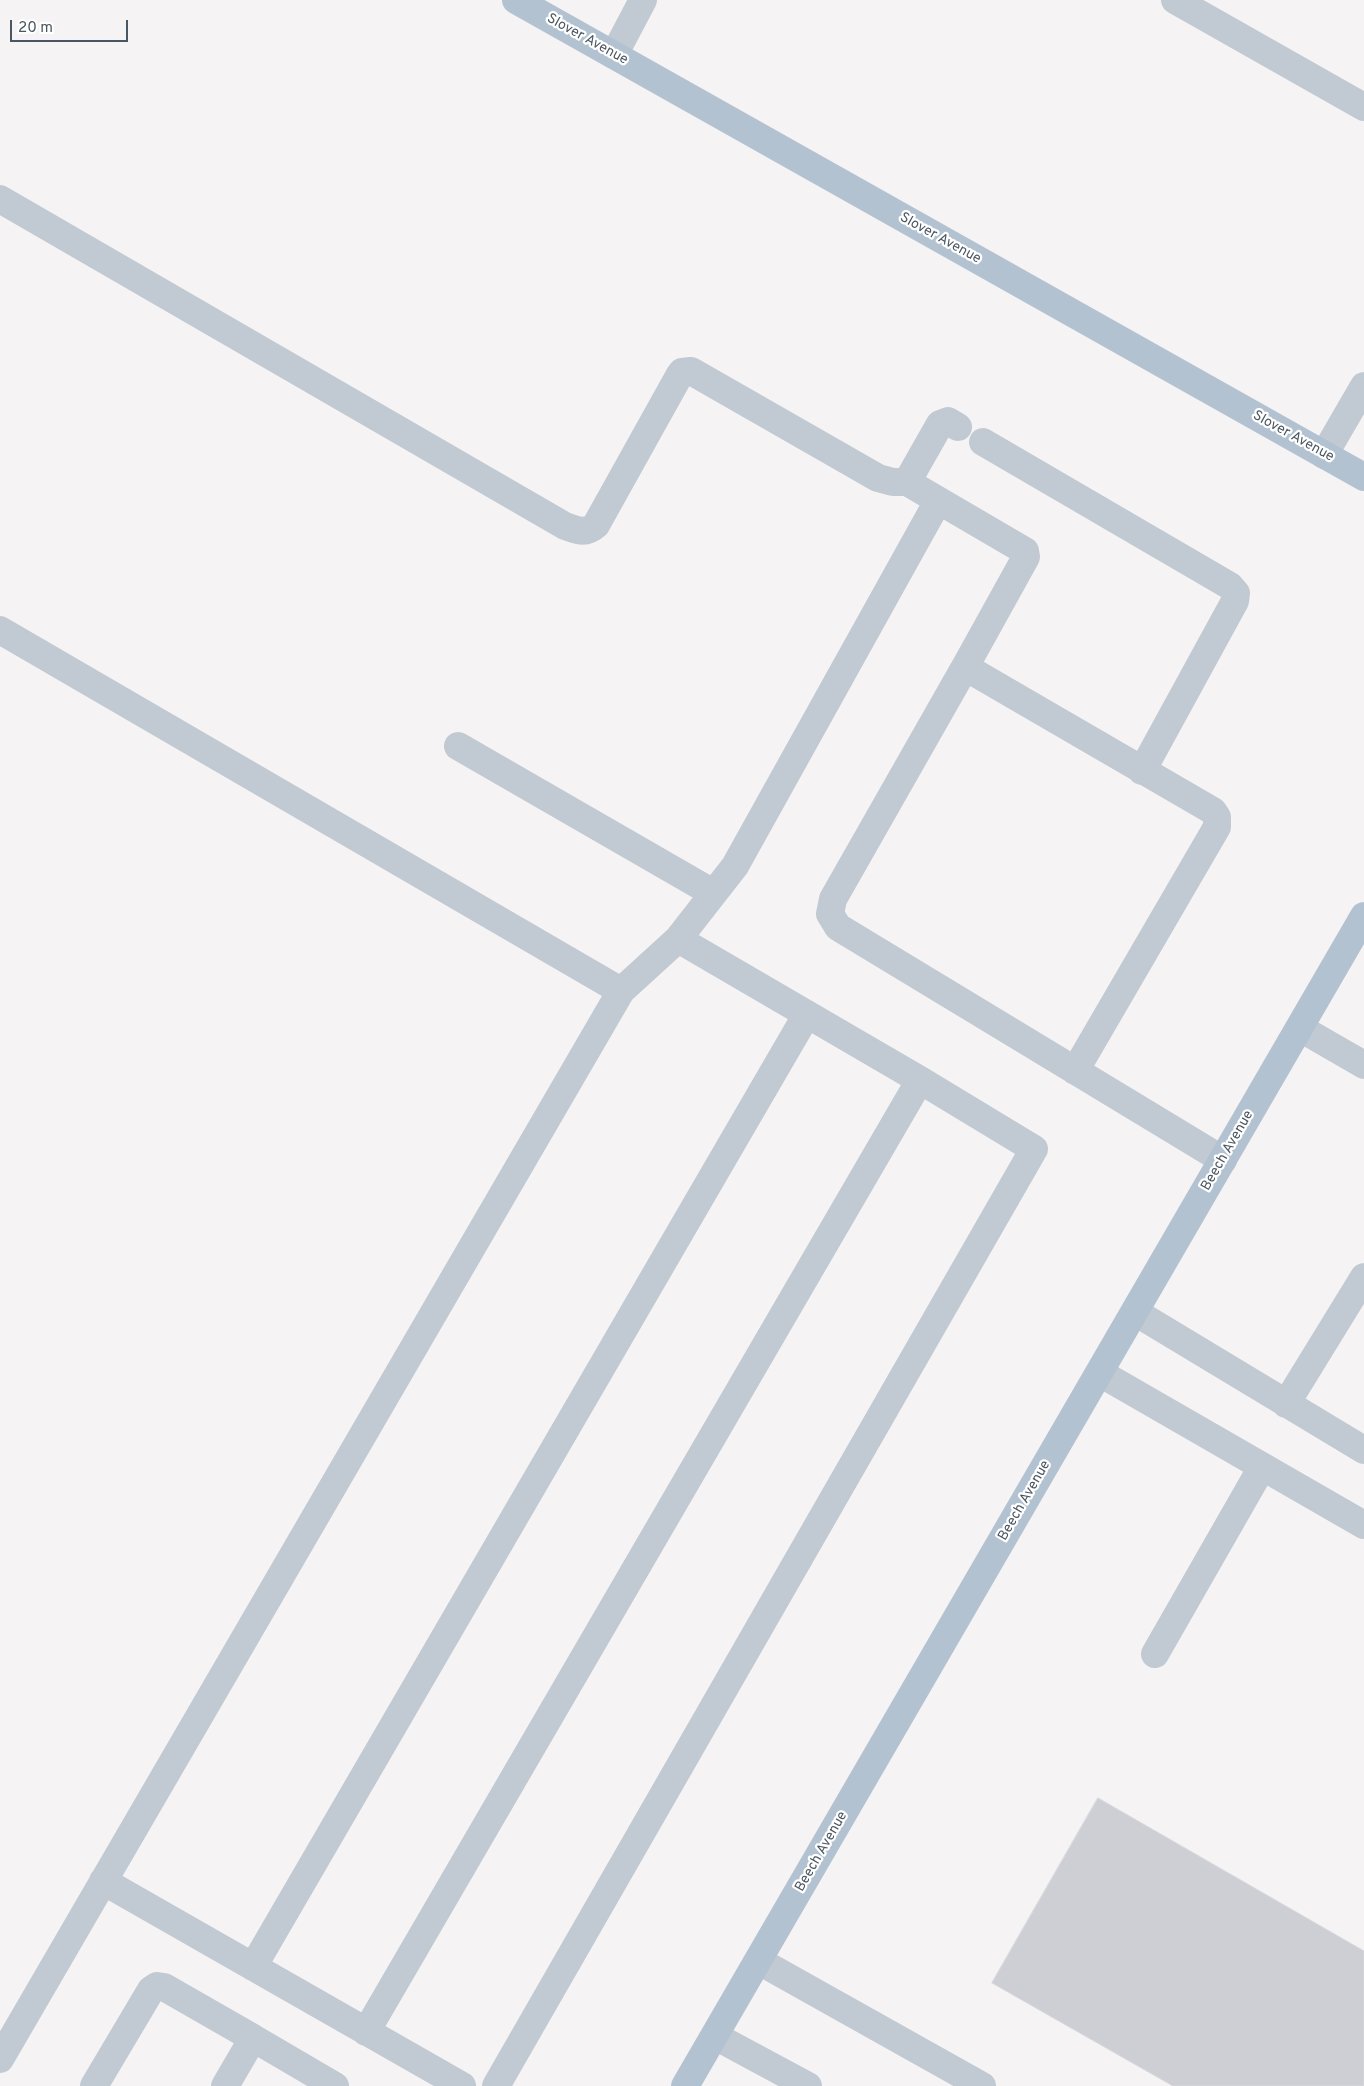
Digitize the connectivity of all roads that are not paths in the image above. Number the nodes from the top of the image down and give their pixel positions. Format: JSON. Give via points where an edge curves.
{"nodes":[{"id":1,"x":516,"y":0,"type":"edge"},
{"id":2,"x":643,"y":0,"type":"edge"},
{"id":3,"x":1175,"y":0,"type":"edge"},
{"id":4,"x":614,"y":55,"type":"junction"},
{"id":5,"x":1364,"y":107,"type":"edge"},
{"id":6,"x":0,"y":199,"type":"edge"},
{"id":7,"x":1364,"y":386,"type":"edge"},
{"id":8,"x":958,"y":427,"type":"dead end"},
{"id":9,"x":983,"y":442,"type":"dead end"},
{"id":10,"x":1324,"y":455,"type":"junction"},
{"id":11,"x":1364,"y":477,"type":"edge"},
{"id":12,"x":907,"y":482,"type":"junction"},
{"id":13,"x":938,"y":501,"type":"junction"},
{"id":14,"x":0,"y":630,"type":"edge"},
{"id":15,"x":965,"y":667,"type":"junction"},
{"id":16,"x":458,"y":746,"type":"dead end"},
{"id":17,"x":1142,"y":771,"type":"junction"},
{"id":18,"x":713,"y":893,"type":"junction"},
{"id":19,"x":1364,"y":916,"type":"edge"},
{"id":20,"x":678,"y":939,"type":"junction"},
{"id":21,"x":621,"y":990,"type":"junction"},
{"id":22,"x":806,"y":1014,"type":"junction"},
{"id":23,"x":1300,"y":1028,"type":"junction"},
{"id":24,"x":1364,"y":1065,"type":"edge"},
{"id":25,"x":1075,"y":1071,"type":"junction"},
{"id":26,"x":920,"y":1080,"type":"junction"},
{"id":27,"x":1223,"y":1160,"type":"junction"},
{"id":28,"x":1364,"y":1277,"type":"edge"},
{"id":29,"x":1135,"y":1312,"type":"junction"},
{"id":30,"x":1100,"y":1373,"type":"junction"},
{"id":31,"x":1286,"y":1404,"type":"junction"},
{"id":32,"x":1364,"y":1450,"type":"edge"},
{"id":33,"x":1262,"y":1467,"type":"junction"},
{"id":34,"x":1364,"y":1525,"type":"edge"},
{"id":35,"x":1155,"y":1654,"type":"dead end"},
{"id":36,"x":103,"y":1881,"type":"junction"},
{"id":37,"x":759,"y":1961,"type":"junction"},
{"id":38,"x":252,"y":1967,"type":"junction"},
{"id":39,"x":366,"y":2032,"type":"junction"},
{"id":40,"x":716,"y":2036,"type":"junction"},
{"id":41,"x":253,"y":2038,"type":"junction"},
{"id":42,"x":0,"y":2059,"type":"edge"},
{"id":43,"x":94,"y":2086,"type":"edge"},
{"id":44,"x":225,"y":2086,"type":"edge"},
{"id":45,"x":335,"y":2086,"type":"edge"},
{"id":46,"x":462,"y":2086,"type":"edge"},
{"id":47,"x":496,"y":2086,"type":"edge"},
{"id":48,"x":685,"y":2086,"type":"edge"},
{"id":49,"x":808,"y":2086,"type":"edge"},
{"id":50,"x":982,"y":2086,"type":"edge"}],
"edges":[{"from":1,"to":4,"type":"main road","name":"Slover Avenue"},
{"from":2,"to":4,"type":"lane"},
{"from":3,"to":5,"type":"lane"},
{"from":4,"to":10,"type":"main road","name":"Slover Avenue"},
{"from":6,"to":12,"type":"lane","via":[[560,523],[584,532],[596,525],[682,372],[691,371],[878,478]]},
{"from":7,"to":10,"type":"lane"},
{"from":8,"to":12,"type":"lane","via":[[948,422],[940,424]]},
{"from":9,"to":17,"type":"lane","via":[[1230,586],[1236,593],[1235,602]]},
{"from":10,"to":11,"type":"main road","name":"Slover Avenue"},
{"from":12,"to":13,"type":"lane"},
{"from":13,"to":15,"type":"lane","via":[[1025,551],[1026,557]]},
{"from":13,"to":18,"type":"lane","via":[[735,866]]},
{"from":14,"to":21,"type":"lane"},
{"from":15,"to":17,"type":"lane"},
{"from":15,"to":25,"type":"lane","via":[[833,899],[830,914],[838,927]]},
{"from":16,"to":18,"type":"lane"},
{"from":17,"to":25,"type":"lane","via":[[1213,811],[1217,827]]},
{"from":18,"to":20,"type":"lane"},
{"from":19,"to":23,"type":"main road","name":"Beech Avenue"},
{"from":20,"to":21,"type":"lane"},
{"from":20,"to":22,"type":"lane"},
{"from":21,"to":36,"type":"lane"},
{"from":22,"to":26,"type":"lane"},
{"from":22,"to":38,"type":"lane"},
{"from":23,"to":24,"type":"lane"},
{"from":23,"to":27,"type":"main road","name":"Beech Avenue"},
{"from":25,"to":27,"type":"lane"},
{"from":26,"to":39,"type":"lane"},
{"from":26,"to":47,"type":"lane","via":[[1034,1149]]},
{"from":27,"to":29,"type":"main road","name":"Beech Avenue"},
{"from":28,"to":31,"type":"lane"},
{"from":29,"to":30,"type":"main road","name":"Beech Avenue"},
{"from":29,"to":31,"type":"lane"},
{"from":30,"to":33,"type":"lane"},
{"from":30,"to":37,"type":"main road","name":"Beech Avenue"},
{"from":31,"to":32,"type":"lane"},
{"from":33,"to":34,"type":"lane"},
{"from":33,"to":35,"type":"lane"},
{"from":36,"to":38,"type":"lane"},
{"from":36,"to":42,"type":"lane"},
{"from":37,"to":40,"type":"main road","name":"Beech Avenue"},
{"from":37,"to":50,"type":"lane"},
{"from":38,"to":39,"type":"lane"},
{"from":39,"to":46,"type":"lane"},
{"from":40,"to":48,"type":"main road","name":"Beech Avenue"},
{"from":40,"to":49,"type":"lane"},
{"from":41,"to":43,"type":"lane","via":[[157,1986],[151,1990]]},
{"from":41,"to":44,"type":"lane"},
{"from":41,"to":45,"type":"lane"}]}
